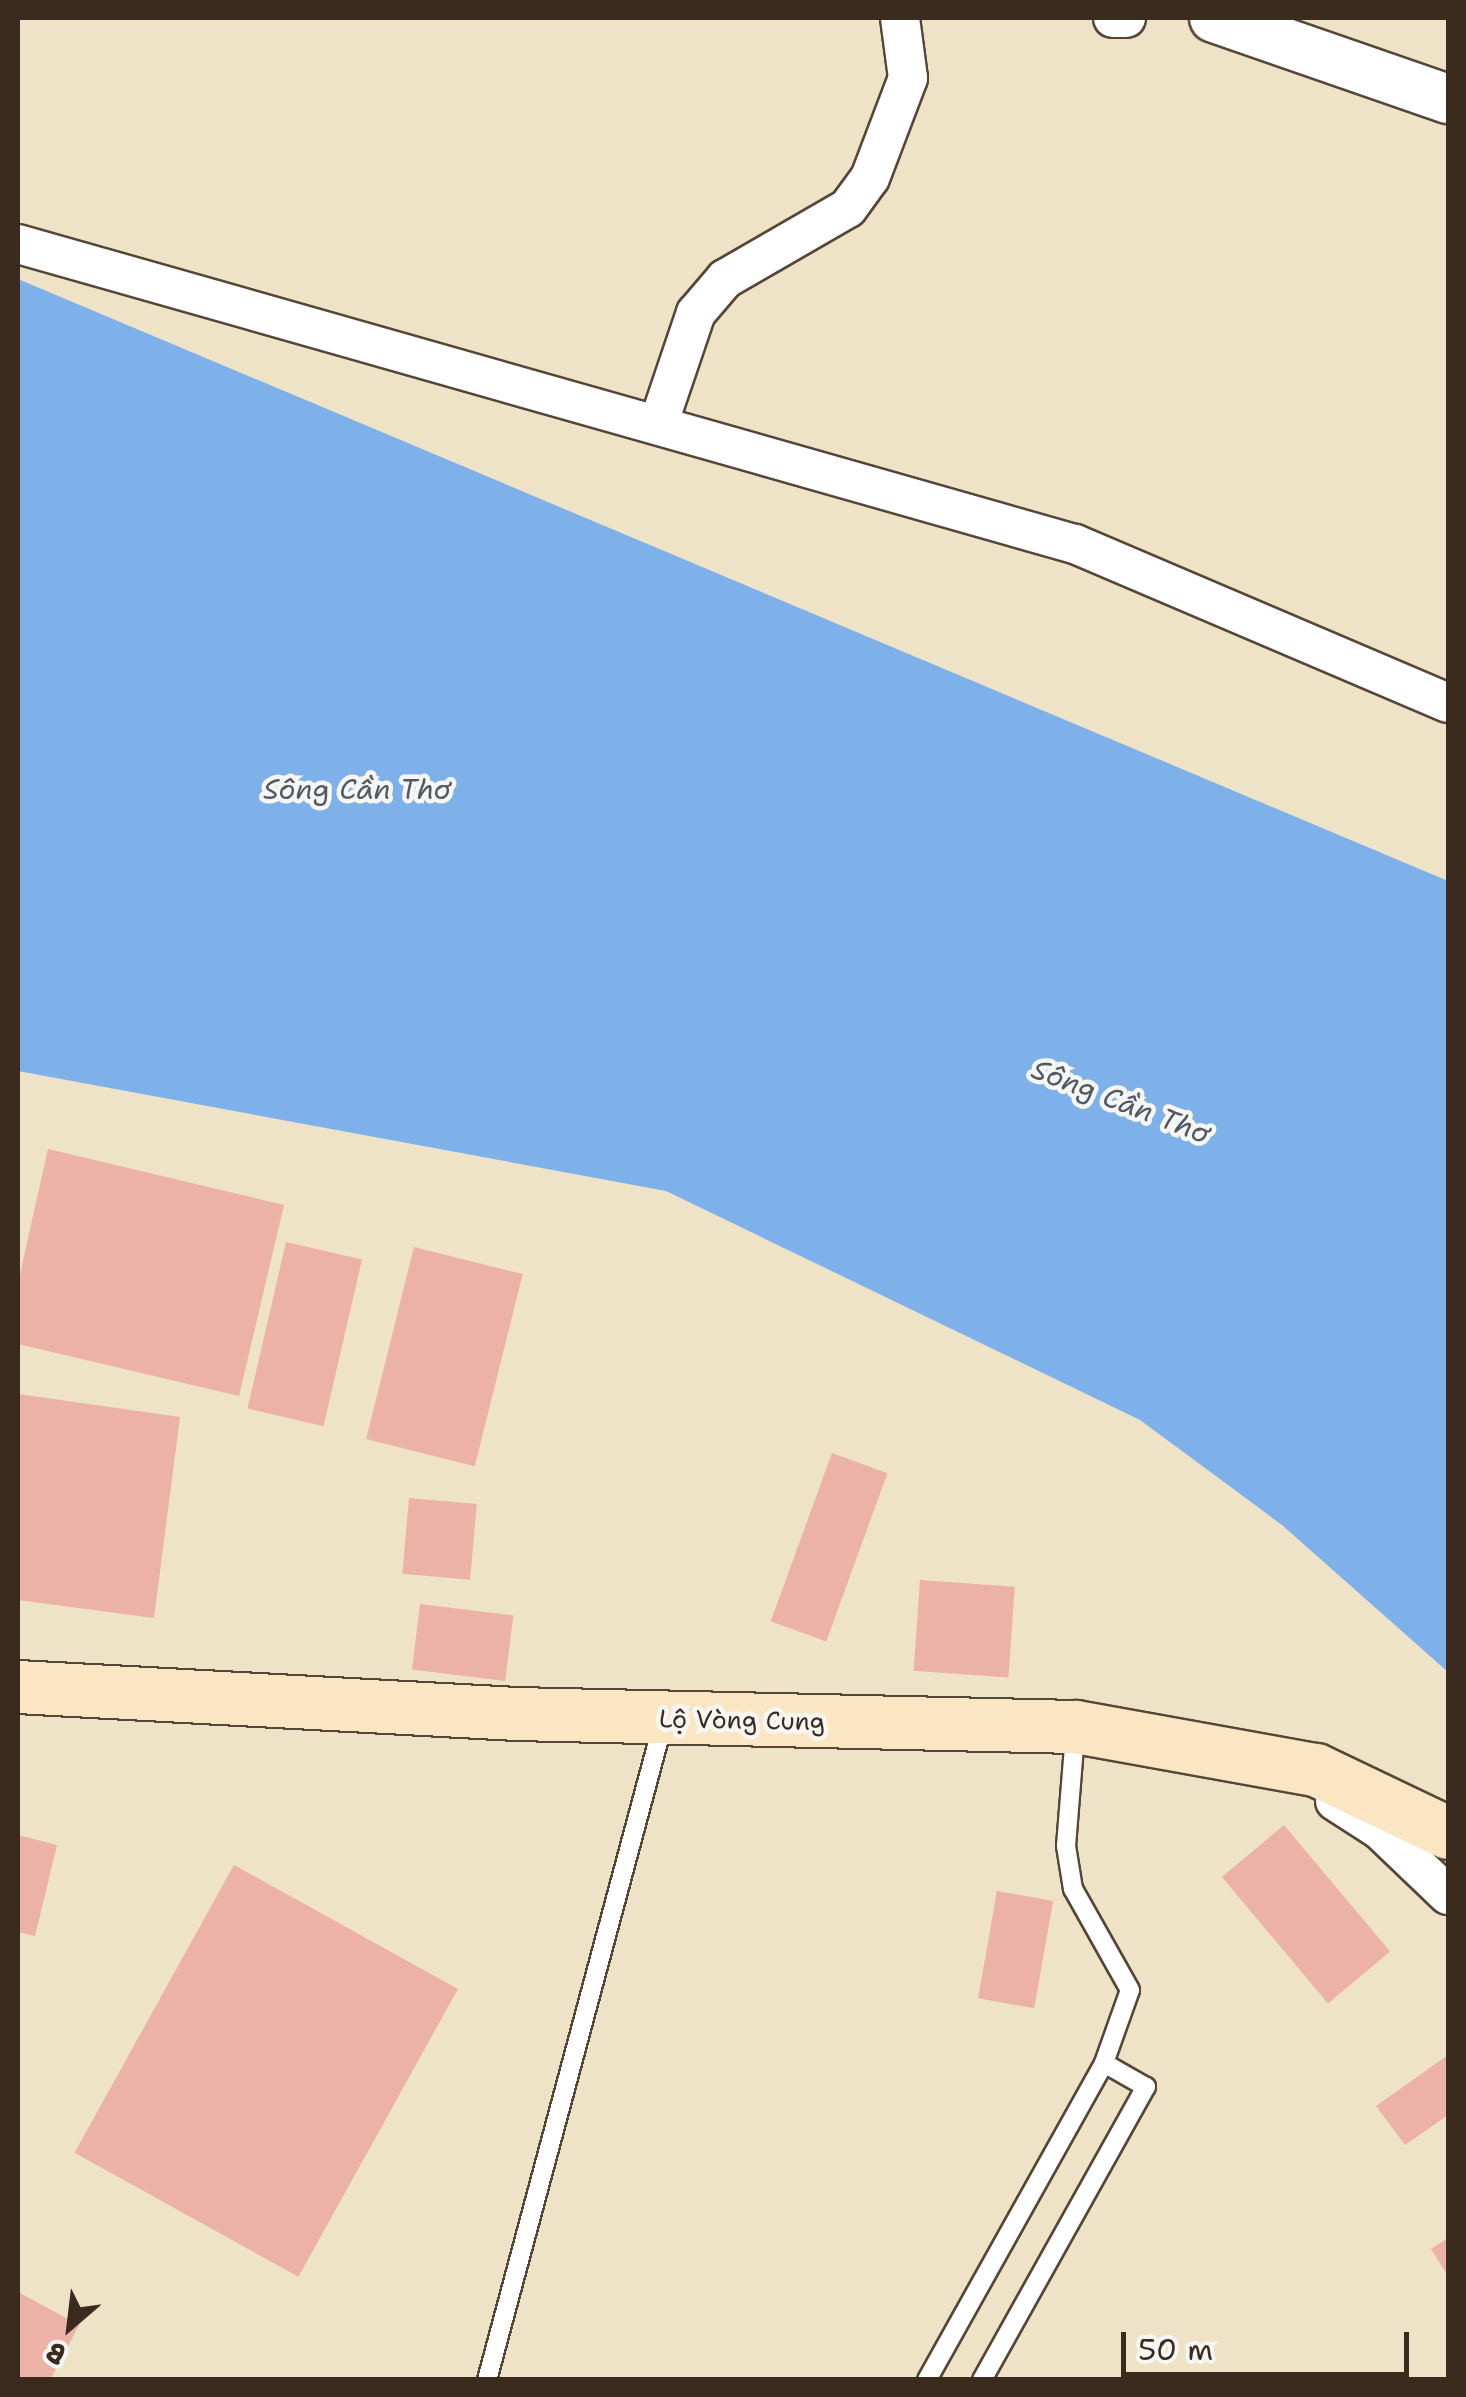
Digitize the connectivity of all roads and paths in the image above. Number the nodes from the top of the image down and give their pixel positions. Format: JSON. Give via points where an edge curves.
{"nodes":[{"id":1,"x":900,"y":18,"type":"edge"},
{"id":2,"x":1113,"y":18,"type":"edge"},
{"id":3,"x":1126,"y":18,"type":"edge"},
{"id":4,"x":1214,"y":18,"type":"edge"},
{"id":5,"x":1448,"y":99,"type":"edge"},
{"id":6,"x":18,"y":244,"type":"edge"},
{"id":7,"x":660,"y":422,"type":"junction"},
{"id":8,"x":1448,"y":702,"type":"edge"},
{"id":9,"x":18,"y":1687,"type":"edge"},
{"id":10,"x":665,"y":1718,"type":"junction"},
{"id":11,"x":1076,"y":1727,"type":"junction"},
{"id":12,"x":1270,"y":1759,"type":"junction"},
{"id":13,"x":1448,"y":1833,"type":"edge"},
{"id":14,"x":1448,"y":1895,"type":"edge"},
{"id":15,"x":1104,"y":2063,"type":"junction"},
{"id":16,"x":487,"y":2380,"type":"edge"},
{"id":17,"x":927,"y":2380,"type":"edge"},
{"id":18,"x":982,"y":2380,"type":"edge"}],
"edges":[{"from":1,"to":7,"type":"street","via":[[908,78],[870,178],[848,208],[724,279],[696,314]]},
{"from":2,"to":3,"type":"street"},
{"from":4,"to":5,"type":"street"},
{"from":6,"to":7,"type":"street","via":[[230,308]]},
{"from":7,"to":8,"type":"street","via":[[1075,544]]},
{"from":9,"to":10,"type":"main road","name":"Lộ Vòng Cung"},
{"from":10,"to":11,"type":"main road","name":"Lộ Vòng Cung"},
{"from":10,"to":16,"type":"lane"},
{"from":11,"to":12,"type":"main road","name":"Lộ Vòng Cung"},
{"from":11,"to":15,"type":"lane","via":[[1066,1846],[1074,1889],[1130,1990]]},
{"from":12,"to":13,"type":"main road","name":"Lộ Vòng Cung","via":[[1316,1770]]},
{"from":12,"to":14,"type":"street","via":[[1380,1830]]},
{"from":15,"to":17,"type":"lane"},
{"from":15,"to":18,"type":"lane","via":[[1146,2087]]}]}
